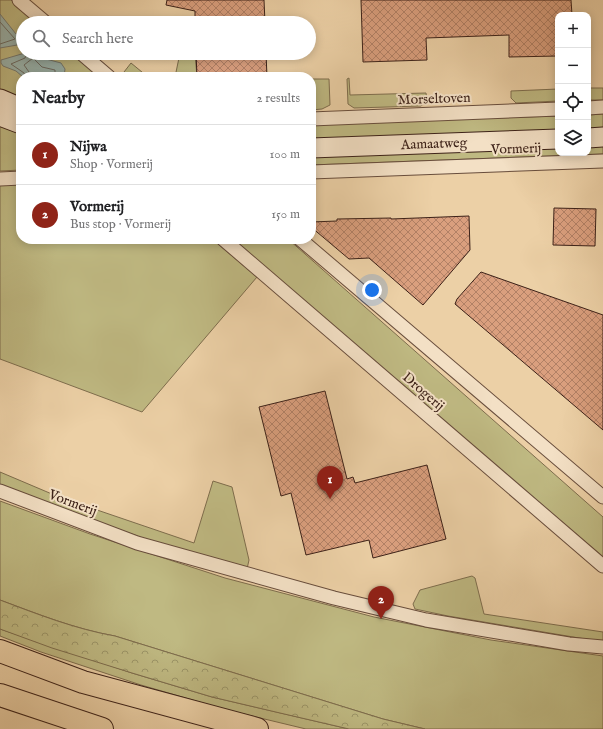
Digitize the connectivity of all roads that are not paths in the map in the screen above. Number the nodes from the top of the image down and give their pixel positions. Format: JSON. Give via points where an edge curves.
{"nodes":[{"id":1,"x":18,"y":0,"type":"edge"},
{"id":2,"x":37,"y":16,"type":"edge"},
{"id":3,"x":89,"y":60,"type":"edge"},
{"id":4,"x":103,"y":72,"type":"edge"},
{"id":5,"x":0,"y":99,"type":"edge"},
{"id":6,"x":16,"y":106,"type":"edge"},
{"id":7,"x":603,"y":107,"type":"edge"},
{"id":8,"x":591,"y":108,"type":"edge"},
{"id":9,"x":555,"y":109,"type":"edge"},
{"id":10,"x":0,"y":116,"type":"edge"},
{"id":11,"x":316,"y":119,"type":"edge"},
{"id":12,"x":16,"y":122,"type":"edge"},
{"id":13,"x":603,"y":137,"type":"edge"},
{"id":14,"x":591,"y":138,"type":"edge"},
{"id":15,"x":555,"y":139,"type":"edge"},
{"id":16,"x":316,"y":148,"type":"edge"},
{"id":17,"x":603,"y":161,"type":"edge"},
{"id":18,"x":316,"y":172,"type":"edge"},
{"id":19,"x":16,"y":178,"type":"edge"},
{"id":20,"x":0,"y":179,"type":"edge"},
{"id":21,"x":230,"y":244,"type":"edge"},
{"id":22,"x":306,"y":244,"type":"edge"},
{"id":23,"x":0,"y":492,"type":"edge"},
{"id":24,"x":603,"y":497,"type":"edge"},
{"id":25,"x":603,"y":566,"type":"edge"},
{"id":26,"x":603,"y":647,"type":"edge"},
{"id":27,"x":0,"y":651,"type":"edge"},
{"id":28,"x":0,"y":695,"type":"edge"},
{"id":29,"x":102,"y":729,"type":"edge"},
{"id":30,"x":258,"y":729,"type":"edge"}],
"edges":[{"from":1,"to":2,"type":"street"},
{"from":3,"to":4,"type":"street"},
{"from":5,"to":6,"type":"main road"},
{"from":7,"to":8,"type":"street"},
{"from":9,"to":11,"type":"street","name":"Morseltoven"},
{"from":10,"to":12,"type":"main road"},
{"from":13,"to":14,"type":"main road"},
{"from":15,"to":16,"type":"main road","name":"Aamaatweg"},
{"from":17,"to":18,"type":"street","name":"Vormerij"},
{"from":19,"to":20,"type":"street"},
{"from":21,"to":25,"type":"street","name":"Drogerij"},
{"from":22,"to":24,"type":"street"},
{"from":23,"to":26,"type":"street","name":"Vormerij","via":[[137,543],[334,598],[426,620],[569,644]]},
{"from":27,"to":30,"type":"highway","via":[[83,682]]},
{"from":28,"to":29,"type":"highway"}]}
